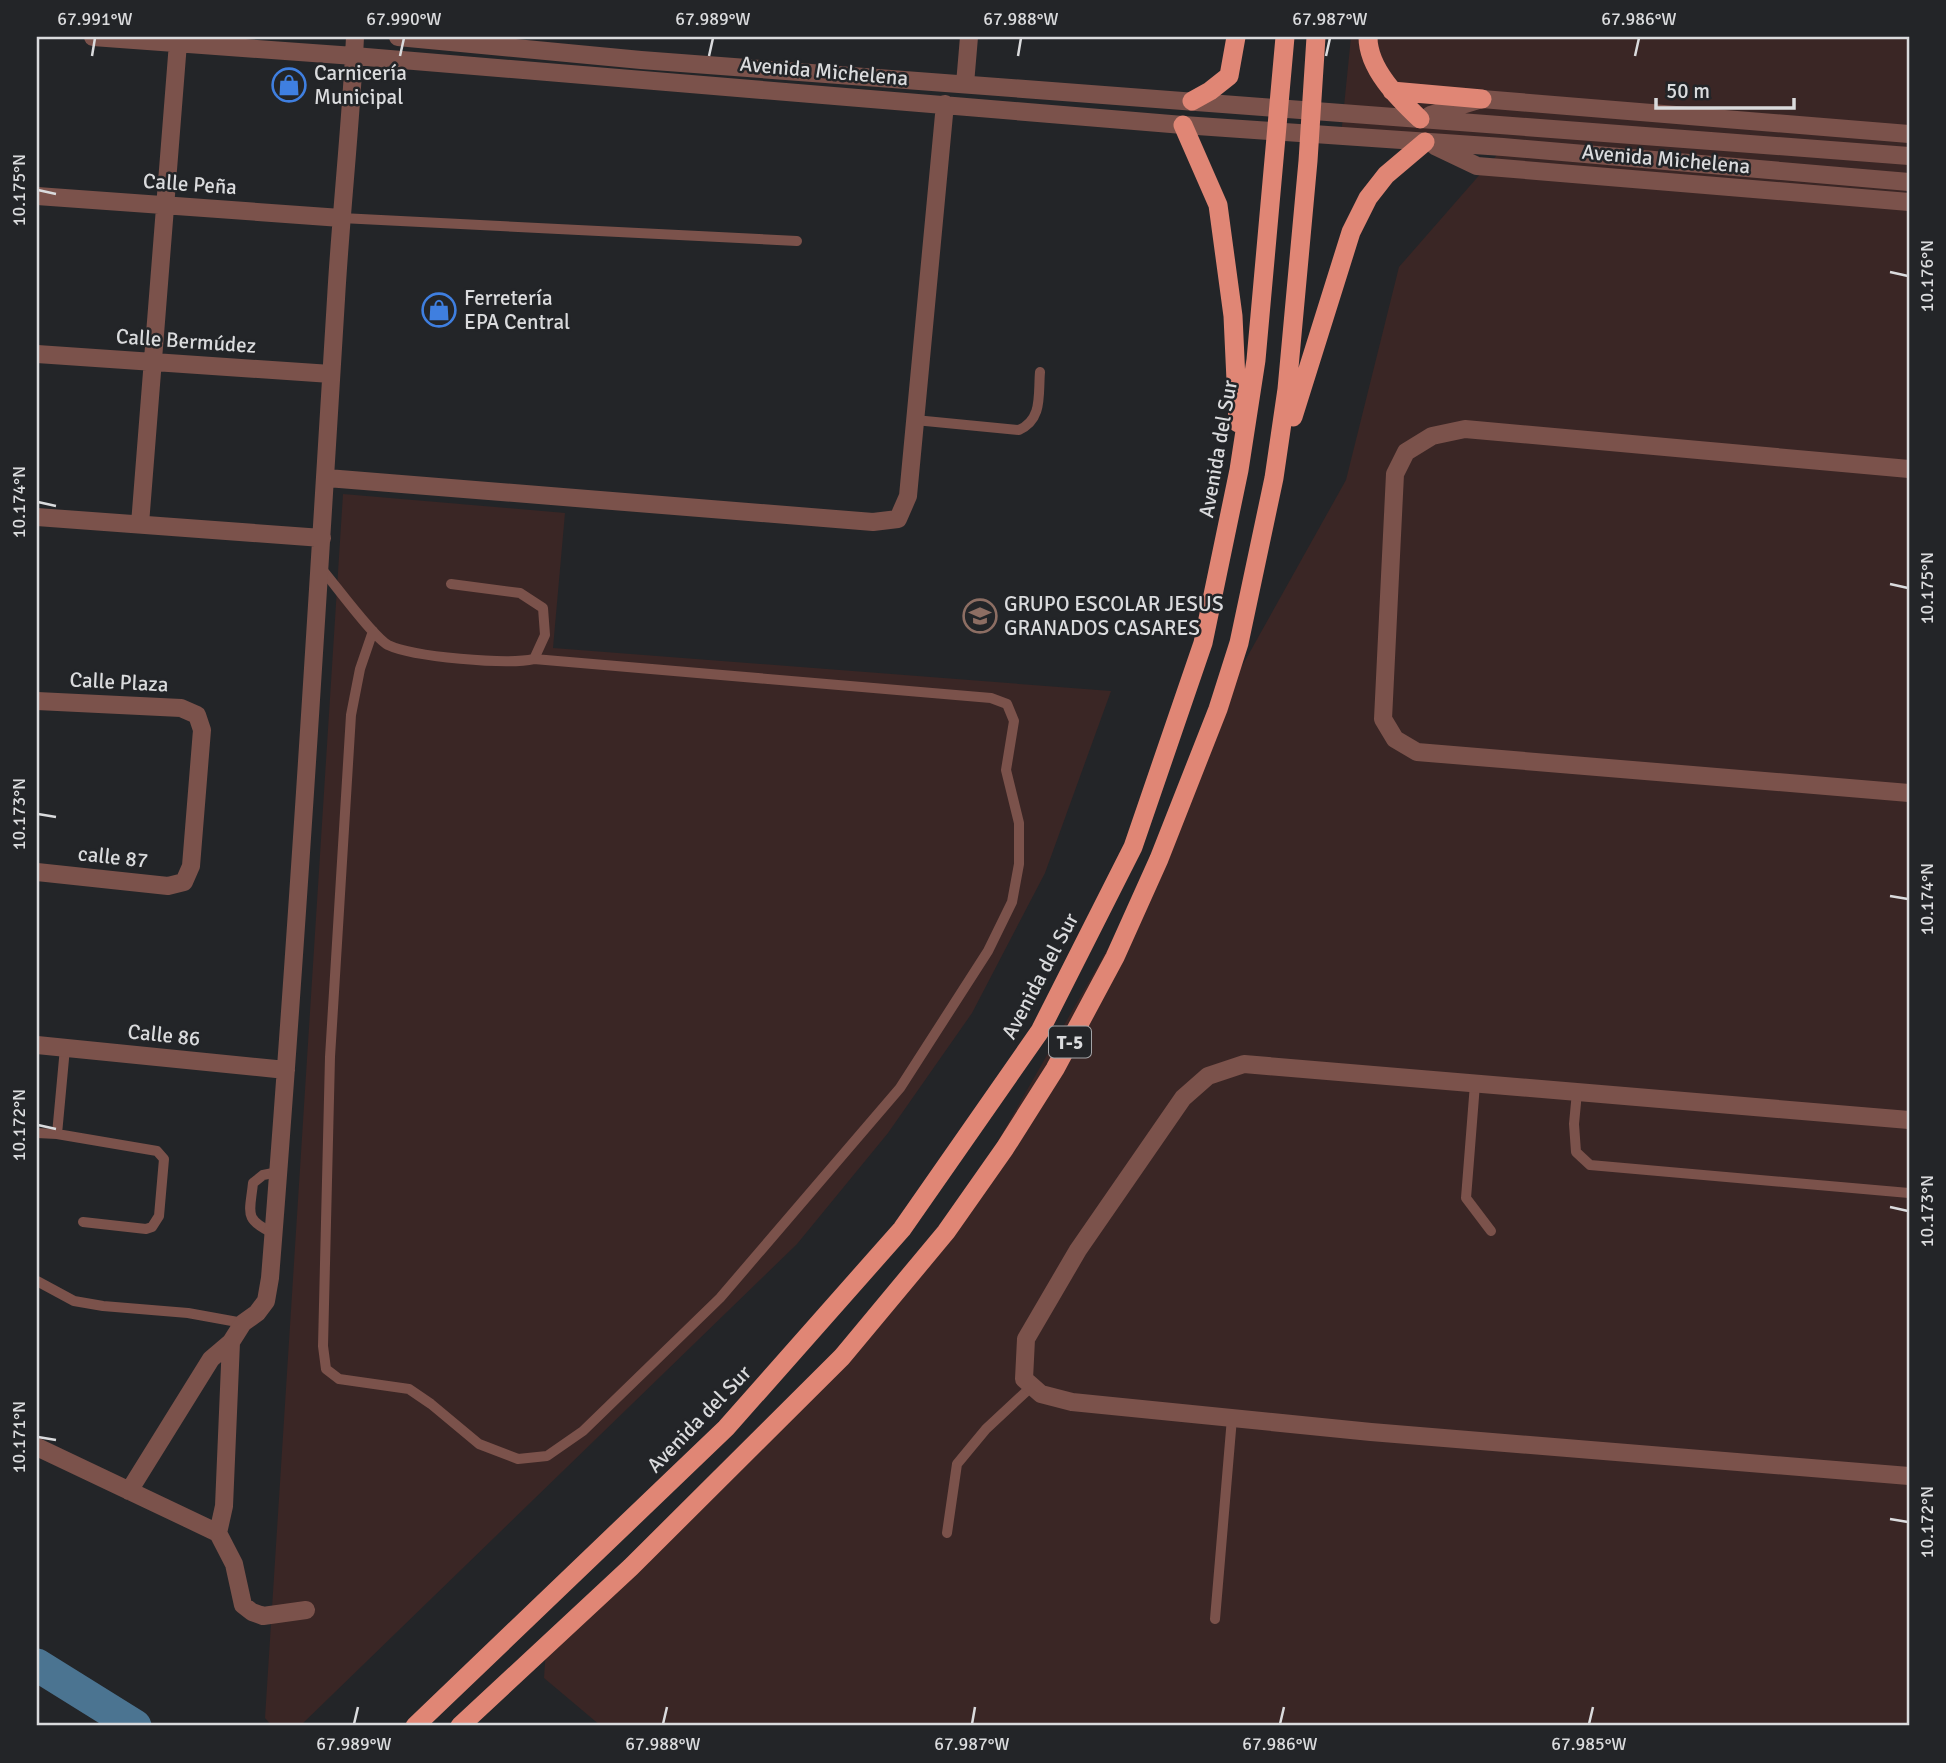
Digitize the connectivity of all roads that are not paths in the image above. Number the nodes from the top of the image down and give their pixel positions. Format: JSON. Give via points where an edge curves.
{"nodes":[{"id":1,"x":93,"y":37,"type":"edge"},
{"id":2,"x":355,"y":37,"type":"edge"},
{"id":3,"x":398,"y":37,"type":"edge"},
{"id":4,"x":969,"y":37,"type":"edge"},
{"id":5,"x":1236,"y":37,"type":"edge"},
{"id":6,"x":1285,"y":37,"type":"edge"},
{"id":7,"x":1316,"y":37,"type":"edge"},
{"id":8,"x":1368,"y":37,"type":"edge"},
{"id":9,"x":178,"y":43,"type":"junction"},
{"id":10,"x":354,"y":56,"type":"junction"},
{"id":11,"x":965,"y":84,"type":"junction"},
{"id":12,"x":1392,"y":91,"type":"junction"},
{"id":13,"x":1482,"y":99,"type":"junction"},
{"id":14,"x":1192,"y":101,"type":"junction"},
{"id":15,"x":945,"y":104,"type":"junction"},
{"id":16,"x":1420,"y":118,"type":"junction"},
{"id":17,"x":1183,"y":125,"type":"junction"},
{"id":18,"x":1909,"y":134,"type":"edge"},
{"id":19,"x":1425,"y":142,"type":"junction"},
{"id":20,"x":1909,"y":156,"type":"edge"},
{"id":21,"x":1909,"y":182,"type":"edge"},
{"id":22,"x":37,"y":196,"type":"edge"},
{"id":23,"x":1909,"y":202,"type":"edge"},
{"id":24,"x":163,"y":205,"type":"junction"},
{"id":25,"x":341,"y":218,"type":"junction"},
{"id":26,"x":797,"y":241,"type":"dead end"},
{"id":27,"x":37,"y":354,"type":"edge"},
{"id":28,"x":151,"y":362,"type":"junction"},
{"id":29,"x":1040,"y":372,"type":"dead end"},
{"id":30,"x":331,"y":374,"type":"junction"},
{"id":31,"x":915,"y":420,"type":"junction"},
{"id":32,"x":1909,"y":469,"type":"edge"},
{"id":33,"x":1239,"y":470,"type":"junction"},
{"id":34,"x":327,"y":478,"type":"junction"},
{"id":35,"x":1274,"y":478,"type":"junction"},
{"id":36,"x":37,"y":517,"type":"edge"},
{"id":37,"x":139,"y":524,"type":"junction"},
{"id":38,"x":322,"y":538,"type":"junction"},
{"id":39,"x":320,"y":567,"type":"junction"},
{"id":40,"x":451,"y":584,"type":"dead end"},
{"id":41,"x":373,"y":631,"type":"junction"},
{"id":42,"x":534,"y":659,"type":"junction"},
{"id":43,"x":37,"y":701,"type":"edge"},
{"id":44,"x":1909,"y":793,"type":"edge"},
{"id":45,"x":37,"y":872,"type":"edge"},
{"id":46,"x":184,"y":882,"type":"joint"},
{"id":47,"x":37,"y":1045,"type":"edge"},
{"id":48,"x":65,"y":1048,"type":"junction"},
{"id":49,"x":286,"y":1070,"type":"junction"},
{"id":50,"x":1475,"y":1084,"type":"junction"},
{"id":51,"x":1577,"y":1092,"type":"junction"},
{"id":52,"x":1909,"y":1119,"type":"edge"},
{"id":53,"x":37,"y":1133,"type":"edge"},
{"id":54,"x":57,"y":1134,"type":"junction"},
{"id":55,"x":1909,"y":1193,"type":"edge"},
{"id":56,"x":83,"y":1222,"type":"dead end"},
{"id":57,"x":1491,"y":1231,"type":"dead end"},
{"id":58,"x":37,"y":1281,"type":"edge"},
{"id":59,"x":243,"y":1323,"type":"junction"},
{"id":60,"x":231,"y":1342,"type":"junction"},
{"id":61,"x":1031,"y":1387,"type":"junction"},
{"id":62,"x":1232,"y":1418,"type":"junction"},
{"id":63,"x":37,"y":1447,"type":"edge"},
{"id":64,"x":1909,"y":1476,"type":"edge"},
{"id":65,"x":130,"y":1491,"type":"junction"},
{"id":66,"x":947,"y":1533,"type":"dead end"},
{"id":67,"x":218,"y":1534,"type":"junction"},
{"id":68,"x":306,"y":1610,"type":"dead end"},
{"id":69,"x":1215,"y":1619,"type":"dead end"},
{"id":70,"x":415,"y":1726,"type":"edge"},
{"id":71,"x":460,"y":1726,"type":"edge"}],
"edges":[{"from":1,"to":9,"type":"street","name":"Avenida Michelena"},
{"from":2,"to":10,"type":"street"},
{"from":3,"to":11,"type":"street","name":"Avenida Michelena"},
{"from":4,"to":11,"type":"street"},
{"from":5,"to":14,"type":"highway","via":[[1229,76]]},
{"from":6,"to":33,"type":"highway","name":"Avenida del Sur","number":"T-5","via":[[1256,360]]},
{"from":7,"to":35,"type":"highway","number":"T-5","via":[[1287,389]]},
{"from":8,"to":12,"type":"highway"},
{"from":9,"to":10,"type":"street","name":"Avenida Michelena"},
{"from":9,"to":24,"type":"street"},
{"from":10,"to":15,"type":"street","name":"Avenida Michelena"},
{"from":10,"to":25,"type":"street"},
{"from":11,"to":14,"type":"street","name":"Avenida Michelena"},
{"from":12,"to":13,"type":"highway"},
{"from":12,"to":16,"type":"highway"},
{"from":13,"to":16,"type":"street","name":"Avenida Michelena"},
{"from":13,"to":18,"type":"street"},
{"from":14,"to":16,"type":"street","name":"Avenida Michelena"},
{"from":15,"to":17,"type":"street","name":"Avenida Michelena"},
{"from":15,"to":31,"type":"street"},
{"from":16,"to":20,"type":"street","name":"Avenida Michelena"},
{"from":17,"to":19,"type":"street","name":"Avenida Michelena"},
{"from":17,"to":33,"type":"highway","via":[[1218,205],[1233,316]]},
{"from":19,"to":21,"type":"street","name":"Avenida Michelena"},
{"from":19,"to":23,"type":"street","name":"Avenida Michelena","via":[[1477,166]]},
{"from":19,"to":35,"type":"highway","via":[[1385,175],[1351,232]]},
{"from":22,"to":24,"type":"street","name":"Calle Peña"},
{"from":24,"to":25,"type":"street","name":"Calle Peña"},
{"from":24,"to":28,"type":"street"},
{"from":25,"to":26,"type":"lane"},
{"from":25,"to":30,"type":"street"},
{"from":27,"to":28,"type":"street","name":"Calle Bermúdez"},
{"from":28,"to":30,"type":"street","name":"Calle Bermúdez"},
{"from":28,"to":37,"type":"street"},
{"from":29,"to":31,"type":"lane","via":[[1038,413],[1019,430]]},
{"from":30,"to":34,"type":"street"},
{"from":31,"to":34,"type":"street","via":[[908,496],[898,519],[873,522]]},
{"from":32,"to":44,"type":"street","via":[[1465,429],[1432,436],[1406,452],[1395,474],[1383,719],[1395,739],[1417,752]]},
{"from":33,"to":70,"type":"highway","name":"Avenida del Sur","number":"T-5","via":[[1203,643],[1133,847],[1040,1031],[902,1229],[726,1428]]},
{"from":34,"to":38,"type":"street"},
{"from":35,"to":71,"type":"highway","number":"T-5","via":[[1239,643],[1159,859],[1115,957],[1055,1069],[1005,1148],[946,1232],[842,1357],[631,1567]]},
{"from":36,"to":37,"type":"street"},
{"from":37,"to":38,"type":"street"},
{"from":38,"to":39,"type":"street"},
{"from":39,"to":41,"type":"lane"},
{"from":39,"to":49,"type":"street"},
{"from":40,"to":42,"type":"lane","via":[[520,593],[543,608],[545,635]]},
{"from":41,"to":42,"type":"lane","via":[[387,645],[414,653],[517,663]]},
{"from":41,"to":42,"type":"lane","via":[[351,715],[345,799],[330,1057],[326,1369],[339,1379],[410,1390],[479,1444],[517,1459],[547,1456],[583,1431],[720,1298],[900,1088],[988,951],[1012,902],[1019,864],[1018,823],[1006,770],[1014,721],[1007,704],[991,698]]},
{"from":43,"to":46,"type":"street","name":"Calle Plaza","via":[[181,708],[197,715],[202,730],[191,866]]},
{"from":45,"to":46,"type":"street","name":"calle 87","via":[[168,886]]},
{"from":47,"to":48,"type":"street","name":"Calle 86"},
{"from":48,"to":49,"type":"street","name":"Calle 86"},
{"from":48,"to":54,"type":"lane"},
{"from":49,"to":59,"type":"street","via":[[266,1301]]},
{"from":50,"to":51,"type":"street"},
{"from":50,"to":57,"type":"lane","via":[[1466,1198]]},
{"from":50,"to":61,"type":"street","via":[[1244,1064],[1208,1076],[1183,1098],[1078,1250],[1026,1339],[1024,1379]]},
{"from":51,"to":52,"type":"street"},
{"from":51,"to":55,"type":"lane","via":[[1576,1152],[1590,1165]]},
{"from":53,"to":54,"type":"lane"},
{"from":54,"to":56,"type":"lane","via":[[157,1151],[164,1159],[159,1216],[152,1227]]},
{"from":58,"to":59,"type":"lane","via":[[74,1301]]},
{"from":59,"to":60,"type":"street"},
{"from":60,"to":65,"type":"street","via":[[211,1359]]},
{"from":60,"to":67,"type":"street"},
{"from":61,"to":62,"type":"street","via":[[1072,1402]]},
{"from":61,"to":66,"type":"lane","via":[[957,1464]]},
{"from":62,"to":64,"type":"street"},
{"from":62,"to":69,"type":"lane"},
{"from":63,"to":65,"type":"street"},
{"from":65,"to":67,"type":"street"},
{"from":67,"to":68,"type":"street","via":[[234,1564],[243,1605],[263,1616]]}]}
